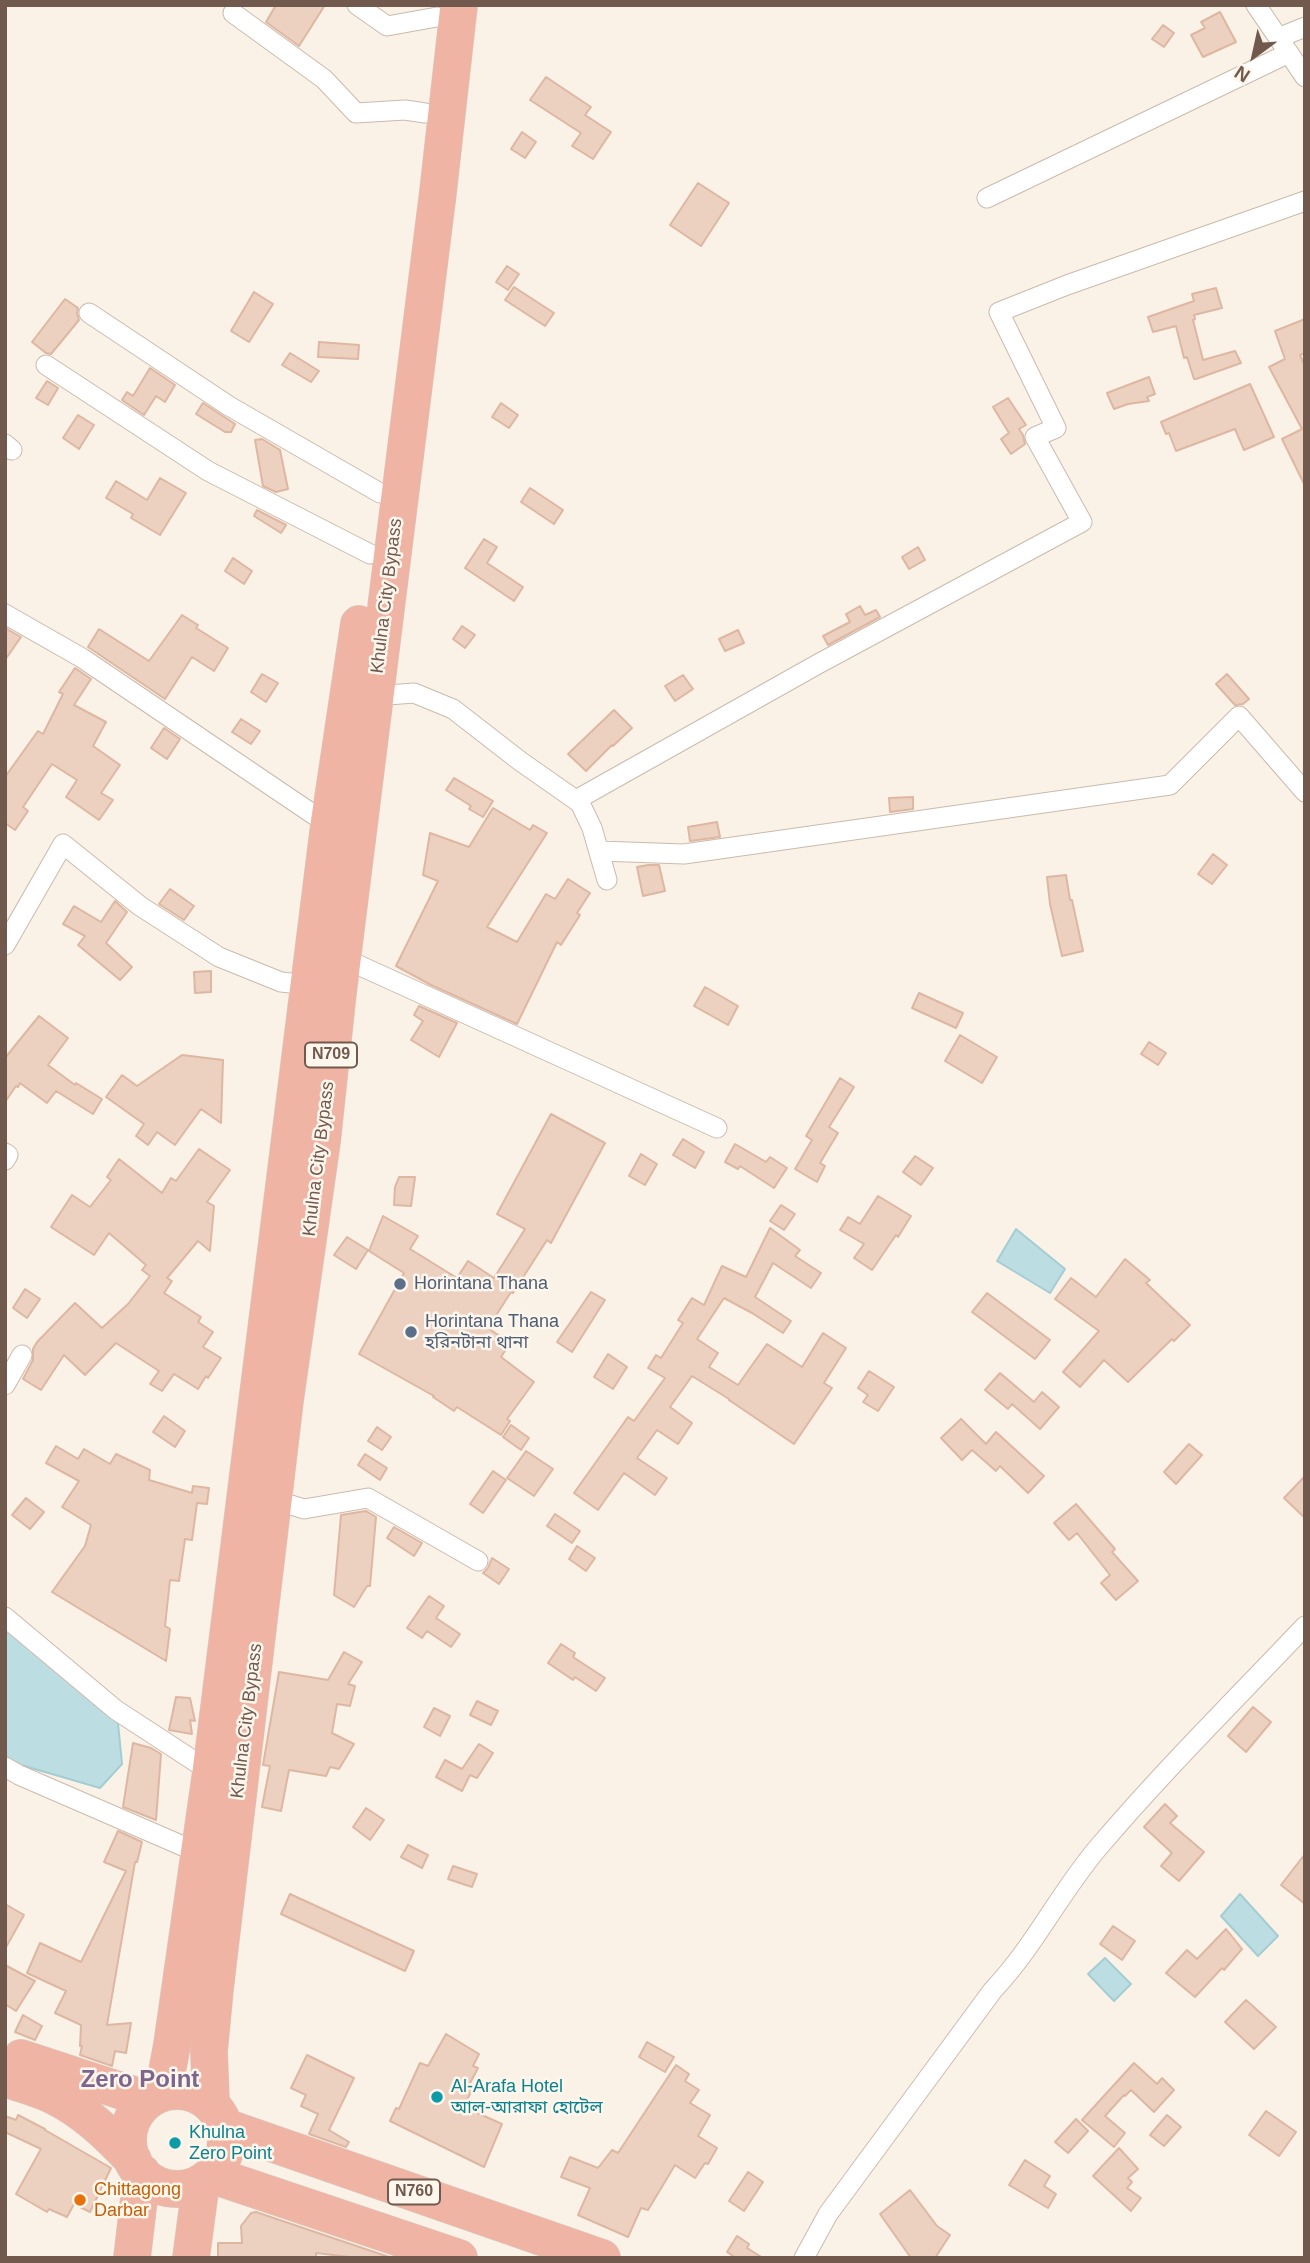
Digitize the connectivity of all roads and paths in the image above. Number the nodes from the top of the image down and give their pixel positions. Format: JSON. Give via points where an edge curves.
{"nodes":[{"id":1,"x":357,"y":5,"type":"edge"},
{"id":2,"x":1256,"y":5,"type":"edge"},
{"id":3,"x":444,"y":9,"type":"edge"},
{"id":4,"x":233,"y":13,"type":"dead end"},
{"id":5,"x":1305,"y":27,"type":"edge"},
{"id":6,"x":1283,"y":46,"type":"junction"},
{"id":7,"x":1305,"y":77,"type":"edge"},
{"id":8,"x":425,"y":113,"type":"junction"},
{"id":9,"x":987,"y":198,"type":"dead end"},
{"id":10,"x":1305,"y":201,"type":"edge"},
{"id":11,"x":89,"y":313,"type":"dead end"},
{"id":12,"x":46,"y":365,"type":"dead end"},
{"id":13,"x":380,"y":493,"type":"junction"},
{"id":14,"x":370,"y":554,"type":"junction"},
{"id":15,"x":5,"y":614,"type":"edge"},
{"id":16,"x":375,"y":695,"type":"junction"},
{"id":17,"x":1305,"y":792,"type":"edge"},
{"id":18,"x":576,"y":800,"type":"junction"},
{"id":19,"x":329,"y":825,"type":"junction"},
{"id":20,"x":599,"y":851,"type":"junction"},
{"id":21,"x":607,"y":880,"type":"dead end"},
{"id":22,"x":5,"y":945,"type":"edge"},
{"id":23,"x":343,"y":958,"type":"junction"},
{"id":24,"x":309,"y":985,"type":"junction"},
{"id":25,"x":717,"y":1128,"type":"dead end"},
{"id":26,"x":5,"y":1153,"type":"edge"},
{"id":27,"x":5,"y":1160,"type":"edge"},
{"id":28,"x":22,"y":1355,"type":"dead end"},
{"id":29,"x":5,"y":1385,"type":"edge"},
{"id":30,"x":275,"y":1500,"type":"junction"},
{"id":31,"x":478,"y":1561,"type":"dead end"},
{"id":32,"x":5,"y":1617,"type":"edge"},
{"id":33,"x":1305,"y":1626,"type":"edge"},
{"id":34,"x":5,"y":1767,"type":"edge"},
{"id":35,"x":211,"y":1772,"type":"junction"},
{"id":36,"x":199,"y":1853,"type":"junction"},
{"id":37,"x":5,"y":2053,"type":"edge"},
{"id":38,"x":5,"y":2078,"type":"edge"},
{"id":39,"x":156,"y":2096,"type":"junction"},
{"id":40,"x":218,"y":2116,"type":"junction"},
{"id":41,"x":138,"y":2167,"type":"junction"},
{"id":42,"x":206,"y":2179,"type":"junction"},
{"id":43,"x":132,"y":2258,"type":"edge"},
{"id":44,"x":191,"y":2258,"type":"edge"},
{"id":45,"x":459,"y":2258,"type":"edge"},
{"id":46,"x":602,"y":2258,"type":"edge"},
{"id":47,"x":804,"y":2258,"type":"edge"}],
"edges":[{"from":1,"to":3,"type":"street","via":[[387,26]]},
{"from":2,"to":6,"type":"street"},
{"from":3,"to":8,"type":"highway","name":"Khulna City Bypass","number":"N709"},
{"from":3,"to":16,"type":"highway","name":"Khulna City Bypass","number":"N709","via":[[438,192]]},
{"from":4,"to":8,"type":"street","via":[[324,79],[356,113]]},
{"from":5,"to":6,"type":"street"},
{"from":6,"to":7,"type":"street"},
{"from":6,"to":9,"type":"street"},
{"from":8,"to":13,"type":"highway","name":"Khulna City Bypass","number":"N709"},
{"from":10,"to":18,"type":"street","via":[[999,312],[1056,428],[1035,437],[1082,522]]},
{"from":11,"to":13,"type":"street","via":[[229,405]]},
{"from":12,"to":14,"type":"street","via":[[208,471]]},
{"from":13,"to":14,"type":"highway","name":"Khulna City Bypass","number":"N709"},
{"from":14,"to":19,"type":"highway","name":"Khulna City Bypass","number":"N709"},
{"from":15,"to":19,"type":"street","via":[[82,658]]},
{"from":16,"to":18,"type":"street","via":[[414,692],[453,709]]},
{"from":16,"to":23,"type":"highway","name":"Khulna City Bypass","number":"N709"},
{"from":17,"to":20,"type":"street","via":[[1239,716],[1170,785],[684,854]]},
{"from":18,"to":20,"type":"street"},
{"from":19,"to":24,"type":"highway","name":"Khulna City Bypass","number":"N709"},
{"from":20,"to":21,"type":"street"},
{"from":22,"to":24,"type":"street","via":[[63,844],[140,906],[219,957],[281,982]]},
{"from":23,"to":25,"type":"street"},
{"from":23,"to":30,"type":"highway","name":"Khulna City Bypass","number":"N709"},
{"from":24,"to":35,"type":"highway","name":"Khulna City Bypass","number":"N709"},
{"from":26,"to":27,"type":"street"},
{"from":28,"to":29,"type":"street"},
{"from":30,"to":31,"type":"street","via":[[304,1509],[368,1498]]},
{"from":30,"to":40,"type":"highway","name":"Khulna City Bypass","number":"N709","via":[[209,2051]]},
{"from":32,"to":35,"type":"street","via":[[117,1710]]},
{"from":33,"to":47,"type":"street","via":[[1096,1850],[1014,1968],[828,2214]]},
{"from":34,"to":36,"type":"street"},
{"from":35,"to":36,"type":"highway","name":"Khulna City Bypass","number":"N709"},
{"from":36,"to":39,"type":"highway","name":"Khulna City Bypass","number":"N709","via":[[172,2045]]},
{"from":37,"to":39,"type":"highway"},
{"from":38,"to":41,"type":"highway","via":[[52,2095],[81,2113]]},
{"from":39,"to":40,"type":"highway","via":[[183,2091],[194,2094]]},
{"from":39,"to":41,"type":"highway","number":"N709","via":[[132,2120],[129,2147]]},
{"from":40,"to":42,"type":"highway","number":"N709","via":[[226,2143],[223,2158]]},
{"from":40,"to":46,"type":"highway","number":"N760"},
{"from":41,"to":42,"type":"highway","via":[[153,2182],[172,2188],[192,2187]]},
{"from":41,"to":43,"type":"highway","number":"N709"},
{"from":42,"to":44,"type":"highway","number":"N709"},
{"from":42,"to":45,"type":"highway"}]}
